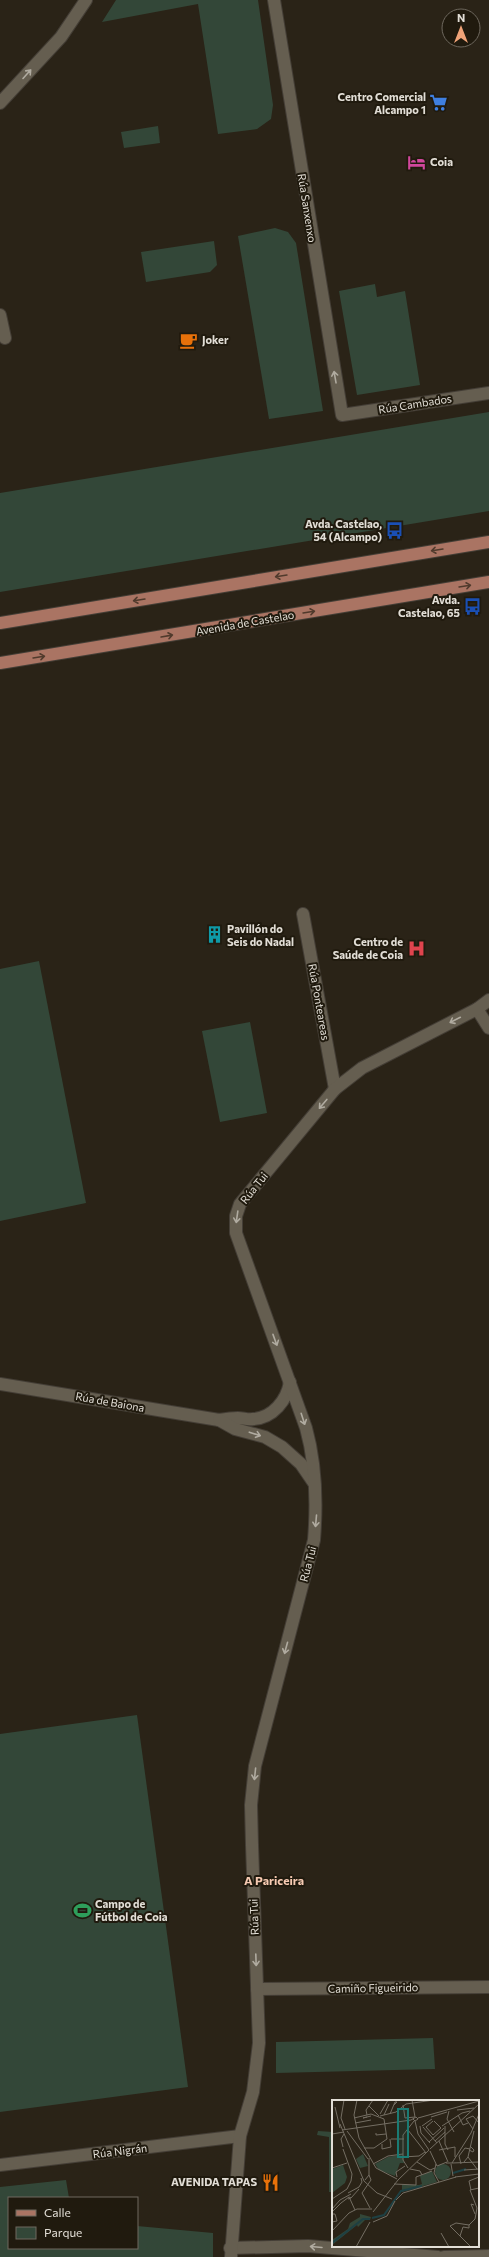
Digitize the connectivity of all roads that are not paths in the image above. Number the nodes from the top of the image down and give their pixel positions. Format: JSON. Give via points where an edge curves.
{"nodes":[{"id":1,"x":86,"y":0,"type":"edge"},
{"id":2,"x":274,"y":0,"type":"edge"},
{"id":3,"x":0,"y":102,"type":"edge"},
{"id":4,"x":0,"y":315,"type":"edge"},
{"id":5,"x":5,"y":338,"type":"dead end"},
{"id":6,"x":489,"y":393,"type":"edge"},
{"id":7,"x":342,"y":415,"type":"joint"},
{"id":8,"x":489,"y":542,"type":"edge"},
{"id":9,"x":489,"y":582,"type":"edge"},
{"id":10,"x":0,"y":623,"type":"edge"},
{"id":11,"x":0,"y":663,"type":"edge"},
{"id":12,"x":303,"y":914,"type":"dead end"},
{"id":13,"x":489,"y":1000,"type":"edge"},
{"id":14,"x":477,"y":1009,"type":"junction"},
{"id":15,"x":489,"y":1028,"type":"edge"},
{"id":16,"x":335,"y":1089,"type":"junction"},
{"id":17,"x":290,"y":1382,"type":"junction"},
{"id":18,"x":0,"y":1384,"type":"edge"},
{"id":19,"x":219,"y":1420,"type":"junction"},
{"id":20,"x":314,"y":1483,"type":"junction"},
{"id":21,"x":489,"y":1987,"type":"edge"},
{"id":22,"x":257,"y":1989,"type":"junction"},
{"id":23,"x":240,"y":2136,"type":"junction"},
{"id":24,"x":0,"y":2165,"type":"edge"},
{"id":25,"x":230,"y":2253,"type":"edge"},
{"id":26,"x":489,"y":2256,"type":"edge"},
{"id":27,"x":438,"y":2257,"type":"edge"},
{"id":28,"x":444,"y":2257,"type":"edge"}],
"edges":[{"from":3,"to":1,"type":"street","one_way":true,"via":[[61,37]]},
{"from":7,"to":2,"type":"street","name":"Rúa Sanxenxo","one_way":true},
{"from":4,"to":5,"type":"street"},
{"from":6,"to":7,"type":"street","name":"Rúa Cambados"},
{"from":8,"to":10,"type":"main road","one_way":true},
{"from":11,"to":9,"type":"main road","name":"Avenida de Castelao","one_way":true},
{"from":12,"to":16,"type":"street","name":"Rúa Ponteareas"},
{"from":13,"to":14,"type":"street","name":"Rúa Tui"},
{"from":14,"to":15,"type":"street"},
{"from":14,"to":16,"type":"street","name":"Rúa Tui","one_way":true,"via":[[362,1068]]},
{"from":16,"to":17,"type":"street","name":"Rúa Tui","one_way":true,"via":[[240,1204],[236,1216],[236,1233]]},
{"from":17,"to":19,"type":"street","name":"Rúa de Baiona","via":[[288,1393],[281,1404],[267,1415],[254,1420]]},
{"from":17,"to":20,"type":"street","name":"Rúa Tui","one_way":true,"via":[[312,1447]]},
{"from":18,"to":19,"type":"street","name":"Rúa de Baiona"},
{"from":19,"to":20,"type":"street","name":"Rúa de Baiona","one_way":true,"via":[[235,1429],[265,1437],[282,1447],[301,1464]]},
{"from":20,"to":22,"type":"street","name":"Rúa Tui","one_way":true,"via":[[317,1506],[314,1540],[256,1766],[252,1838]]},
{"from":21,"to":22,"type":"street","name":"Camiño Figueirido"},
{"from":22,"to":23,"type":"street","name":"Rúa Tui","via":[[259,2050],[254,2092]]},
{"from":23,"to":24,"type":"street","name":"Rúa Nigrán"},
{"from":23,"to":25,"type":"street","name":"Rúa Tui"},
{"from":27,"to":25,"type":"street","one_way":true,"via":[[308,2246]]},
{"from":26,"to":28,"type":"street"}]}
